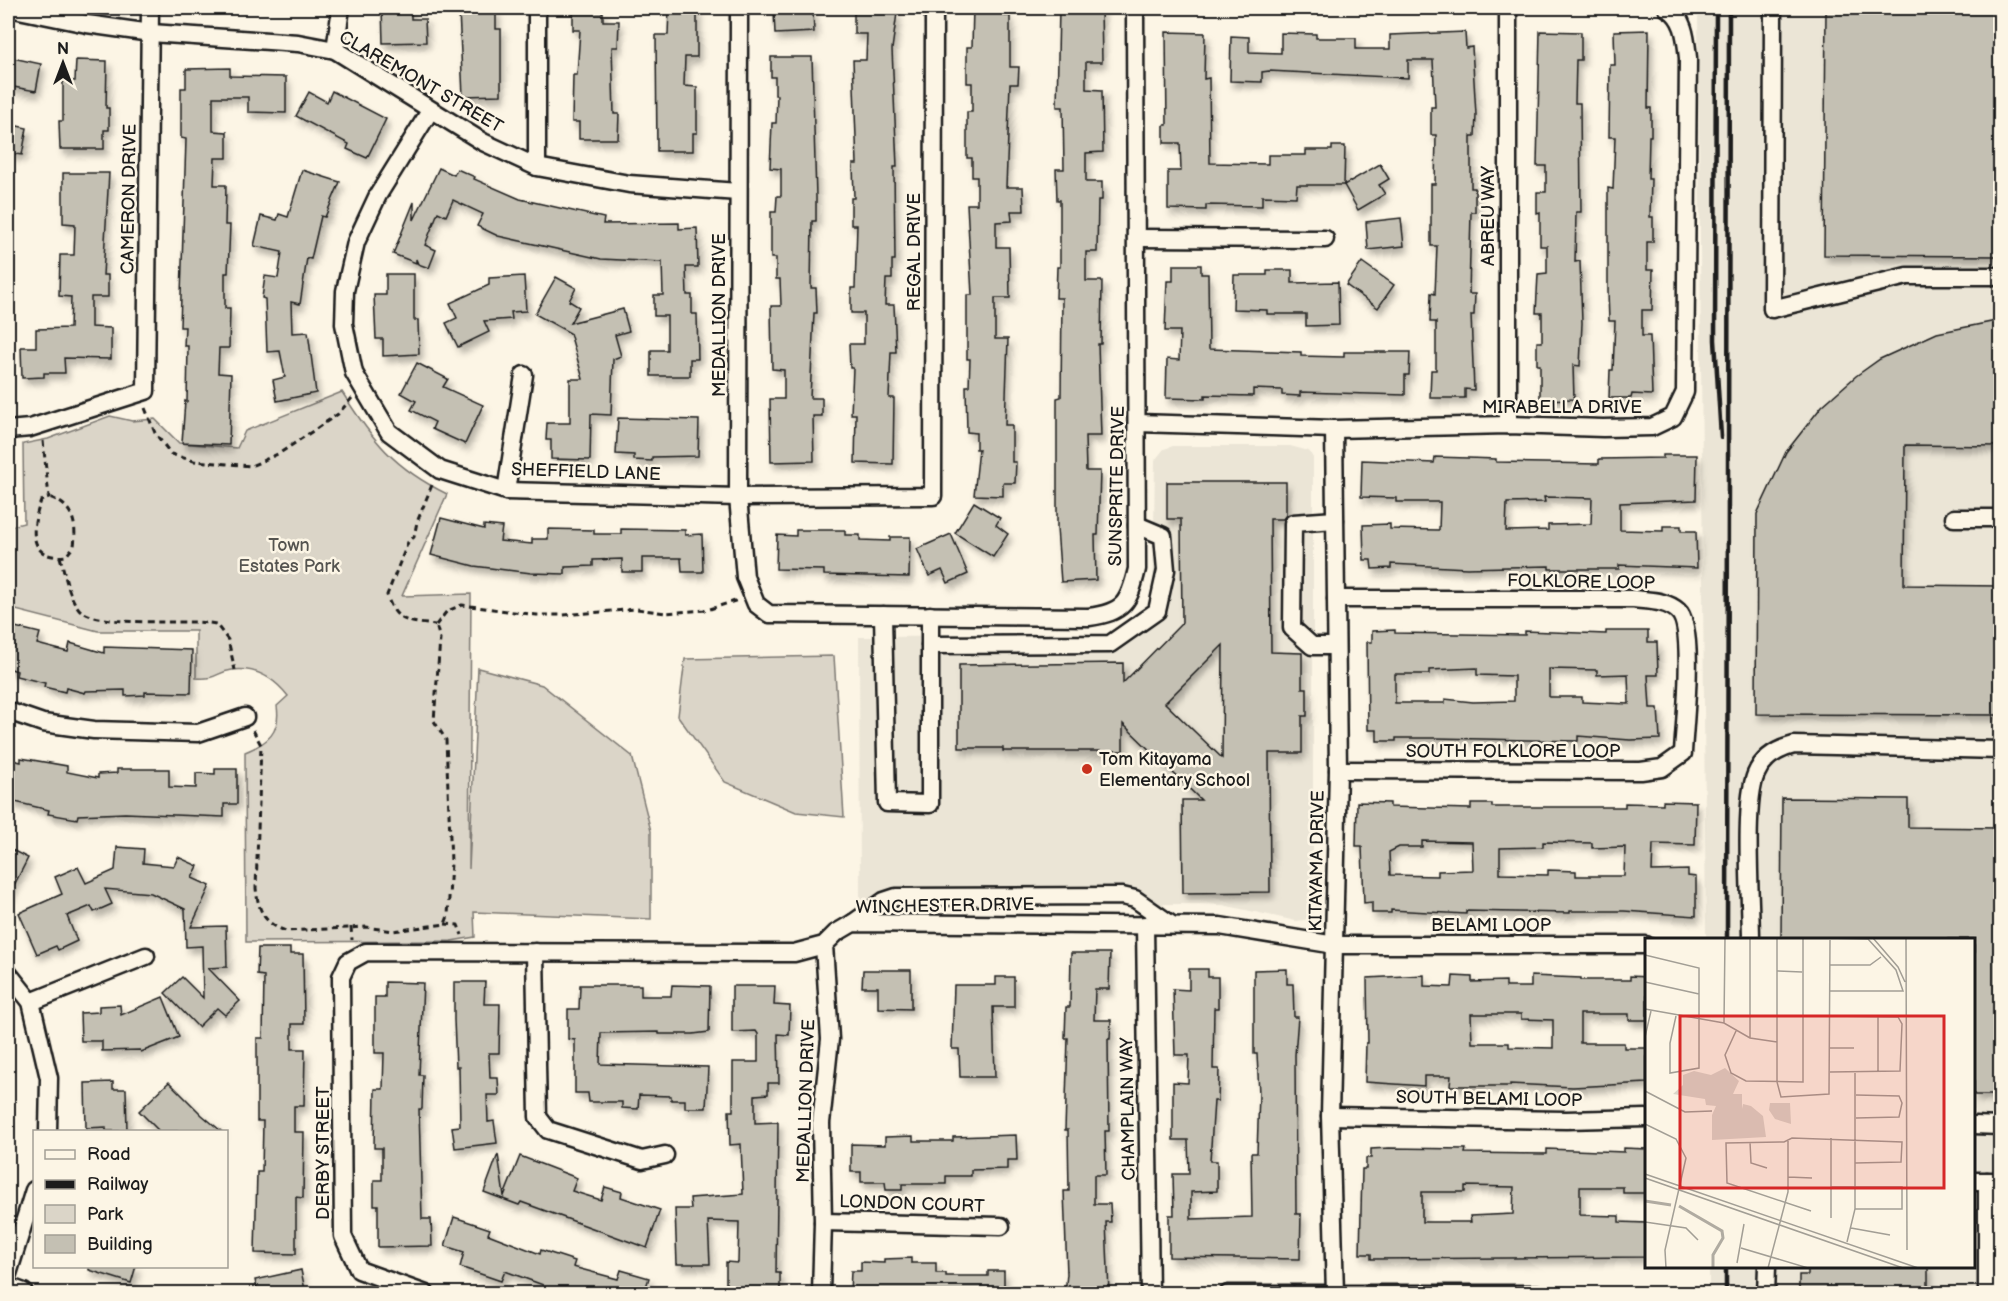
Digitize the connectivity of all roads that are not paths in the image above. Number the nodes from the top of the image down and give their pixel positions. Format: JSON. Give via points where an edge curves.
{"nodes":[{"id":1,"x":9,"y":8,"type":"edge"},
{"id":2,"x":150,"y":8,"type":"edge"},
{"id":3,"x":341,"y":8,"type":"edge"},
{"id":4,"x":537,"y":8,"type":"edge"},
{"id":5,"x":739,"y":8,"type":"edge"},
{"id":6,"x":934,"y":8,"type":"edge"},
{"id":7,"x":1135,"y":8,"type":"edge"},
{"id":8,"x":1508,"y":8,"type":"edge"},
{"id":9,"x":1667,"y":8,"type":"edge"},
{"id":10,"x":1773,"y":8,"type":"edge"},
{"id":11,"x":151,"y":33,"type":"junction"},
{"id":12,"x":335,"y":50,"type":"junction"},
{"id":13,"x":430,"y":111,"type":"junction"},
{"id":14,"x":537,"y":167,"type":"junction"},
{"id":15,"x":738,"y":192,"type":"junction"},
{"id":16,"x":1136,"y":238,"type":"junction"},
{"id":17,"x":1325,"y":239,"type":"dead end"},
{"id":18,"x":2001,"y":276,"type":"edge"},
{"id":19,"x":524,"y":375,"type":"dead end"},
{"id":20,"x":1137,"y":423,"type":"junction"},
{"id":21,"x":1508,"y":425,"type":"junction"},
{"id":22,"x":1334,"y":429,"type":"junction"},
{"id":23,"x":8,"y":430,"type":"edge"},
{"id":24,"x":506,"y":491,"type":"junction"},
{"id":25,"x":738,"y":496,"type":"junction"},
{"id":26,"x":933,"y":496,"type":"joint"},
{"id":27,"x":1954,"y":518,"type":"dead end"},
{"id":28,"x":2001,"y":518,"type":"edge"},
{"id":29,"x":1335,"y":520,"type":"junction"},
{"id":30,"x":1137,"y":525,"type":"junction"},
{"id":31,"x":1336,"y":599,"type":"junction"},
{"id":32,"x":769,"y":614,"type":"joint"},
{"id":33,"x":883,"y":615,"type":"junction"},
{"id":34,"x":930,"y":615,"type":"junction"},
{"id":35,"x":930,"y":645,"type":"junction"},
{"id":36,"x":1336,"y":646,"type":"junction"},
{"id":37,"x":8,"y":711,"type":"edge"},
{"id":38,"x":245,"y":717,"type":"road end"},
{"id":39,"x":2001,"y":750,"type":"edge"},
{"id":40,"x":1683,"y":753,"type":"joint"},
{"id":41,"x":1338,"y":770,"type":"junction"},
{"id":42,"x":853,"y":923,"type":"junction"},
{"id":43,"x":1145,"y":925,"type":"junction"},
{"id":44,"x":1173,"y":925,"type":"junction"},
{"id":45,"x":1751,"y":938,"type":"edge"},
{"id":46,"x":824,"y":945,"type":"junction"},
{"id":47,"x":1335,"y":945,"type":"junction"},
{"id":48,"x":1645,"y":945,"type":"edge"},
{"id":49,"x":536,"y":952,"type":"junction"},
{"id":50,"x":146,"y":956,"type":"dead end"},
{"id":51,"x":348,"y":962,"type":"joint"},
{"id":52,"x":8,"y":973,"type":"edge"},
{"id":53,"x":31,"y":1002,"type":"junction"},
{"id":54,"x":1330,"y":1116,"type":"junction"},
{"id":55,"x":1645,"y":1118,"type":"edge"},
{"id":56,"x":1975,"y":1125,"type":"edge"},
{"id":57,"x":2001,"y":1126,"type":"edge"},
{"id":58,"x":48,"y":1130,"type":"edge"},
{"id":59,"x":665,"y":1155,"type":"dead end"},
{"id":60,"x":1987,"y":1181,"type":"edge"},
{"id":61,"x":33,"y":1193,"type":"edge"},
{"id":62,"x":823,"y":1222,"type":"junction"},
{"id":63,"x":1001,"y":1226,"type":"dead end"},
{"id":64,"x":1767,"y":1268,"type":"edge"},
{"id":65,"x":8,"y":1274,"type":"edge"},
{"id":66,"x":8,"y":1289,"type":"edge"},
{"id":67,"x":22,"y":1293,"type":"edge"},
{"id":68,"x":426,"y":1293,"type":"edge"},
{"id":69,"x":821,"y":1293,"type":"edge"},
{"id":70,"x":1149,"y":1293,"type":"edge"},
{"id":71,"x":1228,"y":1293,"type":"edge"},
{"id":72,"x":1335,"y":1293,"type":"edge"},
{"id":73,"x":1538,"y":1293,"type":"edge"},
{"id":74,"x":1766,"y":1293,"type":"edge"},
{"id":75,"x":1987,"y":1293,"type":"edge"}],
"edges":[{"from":1,"to":11,"type":"street","name":"CLAREMONT STREET"},
{"from":2,"to":11,"type":"street","name":"CAMERON DRIVE"},
{"from":3,"to":12,"type":"street"},
{"from":4,"to":14,"type":"street"},
{"from":5,"to":15,"type":"street","name":"MEDALLION DRIVE"},
{"from":6,"to":26,"type":"street","name":"REGAL DRIVE"},
{"from":7,"to":16,"type":"street","name":"SUNSPRITE DRIVE"},
{"from":8,"to":21,"type":"street","name":"ABREU WAY"},
{"from":9,"to":21,"type":"street","name":"MIRABELLA DRIVE","via":[[1678,18],[1685,34],[1688,58],[1685,392],[1680,407],[1673,417],[1652,427]]},
{"from":10,"to":18,"type":"street","via":[[1772,309],[1907,276]]},
{"from":11,"to":12,"type":"street","name":"CLAREMONT STREET","via":[[298,43]]},
{"from":11,"to":23,"type":"street","name":"CAMERON DRIVE","via":[[142,392],[41,425]]},
{"from":12,"to":13,"type":"street","name":"CLAREMONT STREET"},
{"from":13,"to":14,"type":"street","name":"CLAREMONT STREET"},
{"from":13,"to":24,"type":"street","name":"SHEFFIELD LANE","via":[[378,195],[356,242],[345,291],[344,324],[354,373],[389,432],[440,470]]},
{"from":14,"to":15,"type":"street","name":"CLAREMONT STREET","via":[[630,184]]},
{"from":15,"to":25,"type":"street","name":"MEDALLION DRIVE"},
{"from":16,"to":17,"type":"street"},
{"from":16,"to":20,"type":"street","name":"SUNSPRITE DRIVE"},
{"from":19,"to":24,"type":"street"},
{"from":20,"to":22,"type":"street","name":"MIRABELLA DRIVE"},
{"from":20,"to":30,"type":"street","name":"SUNSPRITE DRIVE"},
{"from":21,"to":22,"type":"street","name":"MIRABELLA DRIVE"},
{"from":22,"to":29,"type":"street","name":"KITAYAMA DRIVE"},
{"from":24,"to":25,"type":"street","name":"SHEFFIELD LANE"},
{"from":25,"to":26,"type":"street","name":"SHEFFIELD LANE"},
{"from":25,"to":32,"type":"street","name":"MEDALLION DRIVE","via":[[746,577],[756,604]]},
{"from":27,"to":28,"type":"street"},
{"from":29,"to":31,"type":"street","name":"KITAYAMA DRIVE"},
{"from":29,"to":36,"type":"street","via":[[1293,523],[1292,628],[1312,646]]},
{"from":30,"to":34,"type":"street","name":"SUNSPRITE DRIVE","via":[[1137,569],[1131,594],[1122,606],[1107,614]]},
{"from":30,"to":35,"type":"street","via":[[1163,536],[1166,570],[1157,611],[1110,644]]},
{"from":31,"to":36,"type":"street","name":"KITAYAMA DRIVE"},
{"from":31,"to":40,"type":"street","name":"FOLKLORE LOOP","via":[[1634,599],[1668,604],[1680,612],[1688,655]]},
{"from":32,"to":33,"type":"street","name":"SUNSPRITE DRIVE"},
{"from":33,"to":34,"type":"street","name":"SUNSPRITE DRIVE"},
{"from":33,"to":35,"type":"street","via":[[887,803],[930,804]]},
{"from":34,"to":35,"type":"street"},
{"from":36,"to":41,"type":"street","name":"KITAYAMA DRIVE"},
{"from":37,"to":38,"type":"street","via":[[43,723],[94,730],[198,733]]},
{"from":39,"to":45,"type":"street","via":[[1794,745],[1776,750],[1756,773],[1750,800]]},
{"from":40,"to":41,"type":"street","name":"SOUTH FOLKLORE LOOP","via":[[1662,768],[1641,771]]},
{"from":41,"to":47,"type":"street","name":"KITAYAMA DRIVE"},
{"from":42,"to":43,"type":"street","name":"WINCHESTER DRIVE"},
{"from":42,"to":44,"type":"street","via":[[896,897],[1122,896],[1135,899]]},
{"from":42,"to":46,"type":"street","name":"WINCHESTER DRIVE"},
{"from":43,"to":44,"type":"street","name":"WINCHESTER DRIVE"},
{"from":43,"to":70,"type":"street","name":"CHAMPLAIN WAY"},
{"from":44,"to":47,"type":"street","name":"WINCHESTER DRIVE","via":[[1220,927]]},
{"from":46,"to":49,"type":"street","name":"WINCHESTER DRIVE","via":[[794,953]]},
{"from":46,"to":62,"type":"street","name":"MEDALLION DRIVE","via":[[830,1039],[821,1123]]},
{"from":47,"to":48,"type":"street","name":"BELAMI LOOP"},
{"from":47,"to":54,"type":"street","name":"KITAYAMA DRIVE"},
{"from":49,"to":51,"type":"street","name":"WINCHESTER DRIVE","via":[[366,951]]},
{"from":49,"to":59,"type":"street","via":[[538,1117],[549,1130],[642,1160]]},
{"from":50,"to":53,"type":"street"},
{"from":51,"to":68,"type":"street","name":"DERBY STREET","via":[[341,977],[343,1236],[359,1270]]},
{"from":52,"to":53,"type":"street"},
{"from":53,"to":58,"type":"street","via":[[49,1078]]},
{"from":54,"to":55,"type":"street","name":"SOUTH BELAMI LOOP"},
{"from":54,"to":72,"type":"street","name":"KITAYAMA DRIVE"},
{"from":56,"to":57,"type":"street"},
{"from":60,"to":75,"type":"street"},
{"from":61,"to":65,"type":"street"},
{"from":62,"to":63,"type":"street","name":"LONDON COURT"},
{"from":62,"to":69,"type":"street","name":"MEDALLION DRIVE"},
{"from":64,"to":74,"type":"street"},
{"from":66,"to":67,"type":"main road"},
{"from":71,"to":72,"type":"street"},
{"from":72,"to":73,"type":"street"}]}
